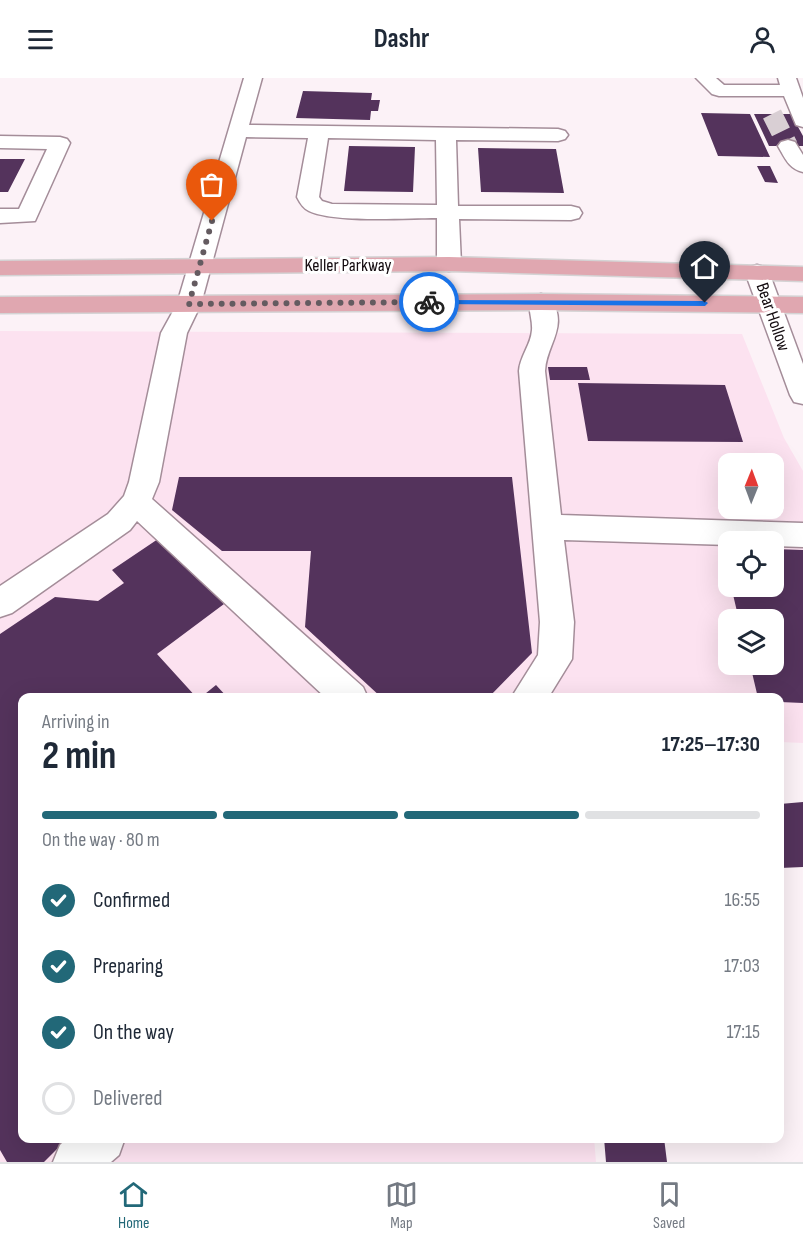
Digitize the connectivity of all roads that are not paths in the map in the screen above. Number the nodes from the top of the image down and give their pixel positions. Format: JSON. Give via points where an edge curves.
{"nodes":[{"id":1,"x":253,"y":78,"type":"edge"},
{"id":2,"x":705,"y":78,"type":"edge"},
{"id":3,"x":789,"y":85,"type":"edge"},
{"id":4,"x":803,"y":121,"type":"tunnel mouth"},
{"id":5,"x":237,"y":131,"type":"junction"},
{"id":6,"x":319,"y":133,"type":"junction"},
{"id":7,"x":446,"y":134,"type":"junction"},
{"id":8,"x":558,"y":135,"type":"dead end"},
{"id":9,"x":0,"y":142,"type":"edge"},
{"id":10,"x":788,"y":146,"type":"tunnel mouth"},
{"id":11,"x":803,"y":165,"type":"edge"},
{"id":12,"x":447,"y":212,"type":"junction"},
{"id":13,"x":571,"y":213,"type":"dead end"},
{"id":14,"x":0,"y":216,"type":"edge"},
{"id":15,"x":449,"y":264,"type":"junction"},
{"id":16,"x":200,"y":265,"type":"junction"},
{"id":17,"x":0,"y":268,"type":"edge"},
{"id":18,"x":757,"y":272,"type":"junction"},
{"id":19,"x":803,"y":274,"type":"edge"},
{"id":20,"x":541,"y":302,"type":"junction"},
{"id":21,"x":189,"y":304,"type":"junction"},
{"id":22,"x":769,"y":304,"type":"junction"},
{"id":23,"x":0,"y":305,"type":"edge"},
{"id":24,"x":803,"y":305,"type":"edge"},
{"id":25,"x":803,"y":394,"type":"edge"},
{"id":26,"x":136,"y":502,"type":"junction"},
{"id":27,"x":549,"y":527,"type":"junction"},
{"id":28,"x":803,"y":535,"type":"edge"},
{"id":29,"x":0,"y":603,"type":"edge"},
{"id":30,"x":346,"y":693,"type":"edge"},
{"id":31,"x":531,"y":693,"type":"edge"},
{"id":32,"x":97,"y":1143,"type":"edge"},
{"id":33,"x":77,"y":1162,"type":"edge"}],
"edges":[{"from":1,"to":5,"type":"street"},
{"from":2,"to":3,"type":"street","via":[[719,90],[764,98]]},
{"from":3,"to":4,"type":"street"},
{"from":5,"to":6,"type":"street"},
{"from":5,"to":16,"type":"street"},
{"from":6,"to":7,"type":"street"},
{"from":6,"to":12,"type":"street","via":[[308,197],[314,206],[332,211]]},
{"from":7,"to":8,"type":"street"},
{"from":7,"to":12,"type":"street"},
{"from":9,"to":14,"type":"street","via":[[60,142],[27,216]]},
{"from":10,"to":11,"type":"street"},
{"from":12,"to":13,"type":"street"},
{"from":12,"to":15,"type":"street"},
{"from":15,"to":16,"type":"main road","name":"Keller Parkway"},
{"from":15,"to":18,"type":"main road","name":"Keller Parkway"},
{"from":16,"to":17,"type":"main road","name":"Keller Parkway"},
{"from":16,"to":21,"type":"street"},
{"from":18,"to":19,"type":"main road","name":"Keller Parkway"},
{"from":18,"to":22,"type":"street","name":"Bear Hollow"},
{"from":20,"to":21,"type":"main road","name":"Keller Parkway"},
{"from":20,"to":22,"type":"main road","name":"Keller Parkway"},
{"from":20,"to":27,"type":"street","via":[[545,328],[532,359],[532,371]]},
{"from":21,"to":23,"type":"main road","name":"Keller Parkway"},
{"from":21,"to":26,"type":"street","via":[[174,333],[144,482]]},
{"from":22,"to":24,"type":"main road","name":"Keller Parkway"},
{"from":22,"to":25,"type":"street","name":"Bear Hollow"},
{"from":26,"to":29,"type":"street","via":[[118,522]]},
{"from":26,"to":30,"type":"street"},
{"from":27,"to":28,"type":"street"},
{"from":27,"to":31,"type":"street","via":[[557,622],[555,659]]},
{"from":32,"to":33,"type":"street"}]}
